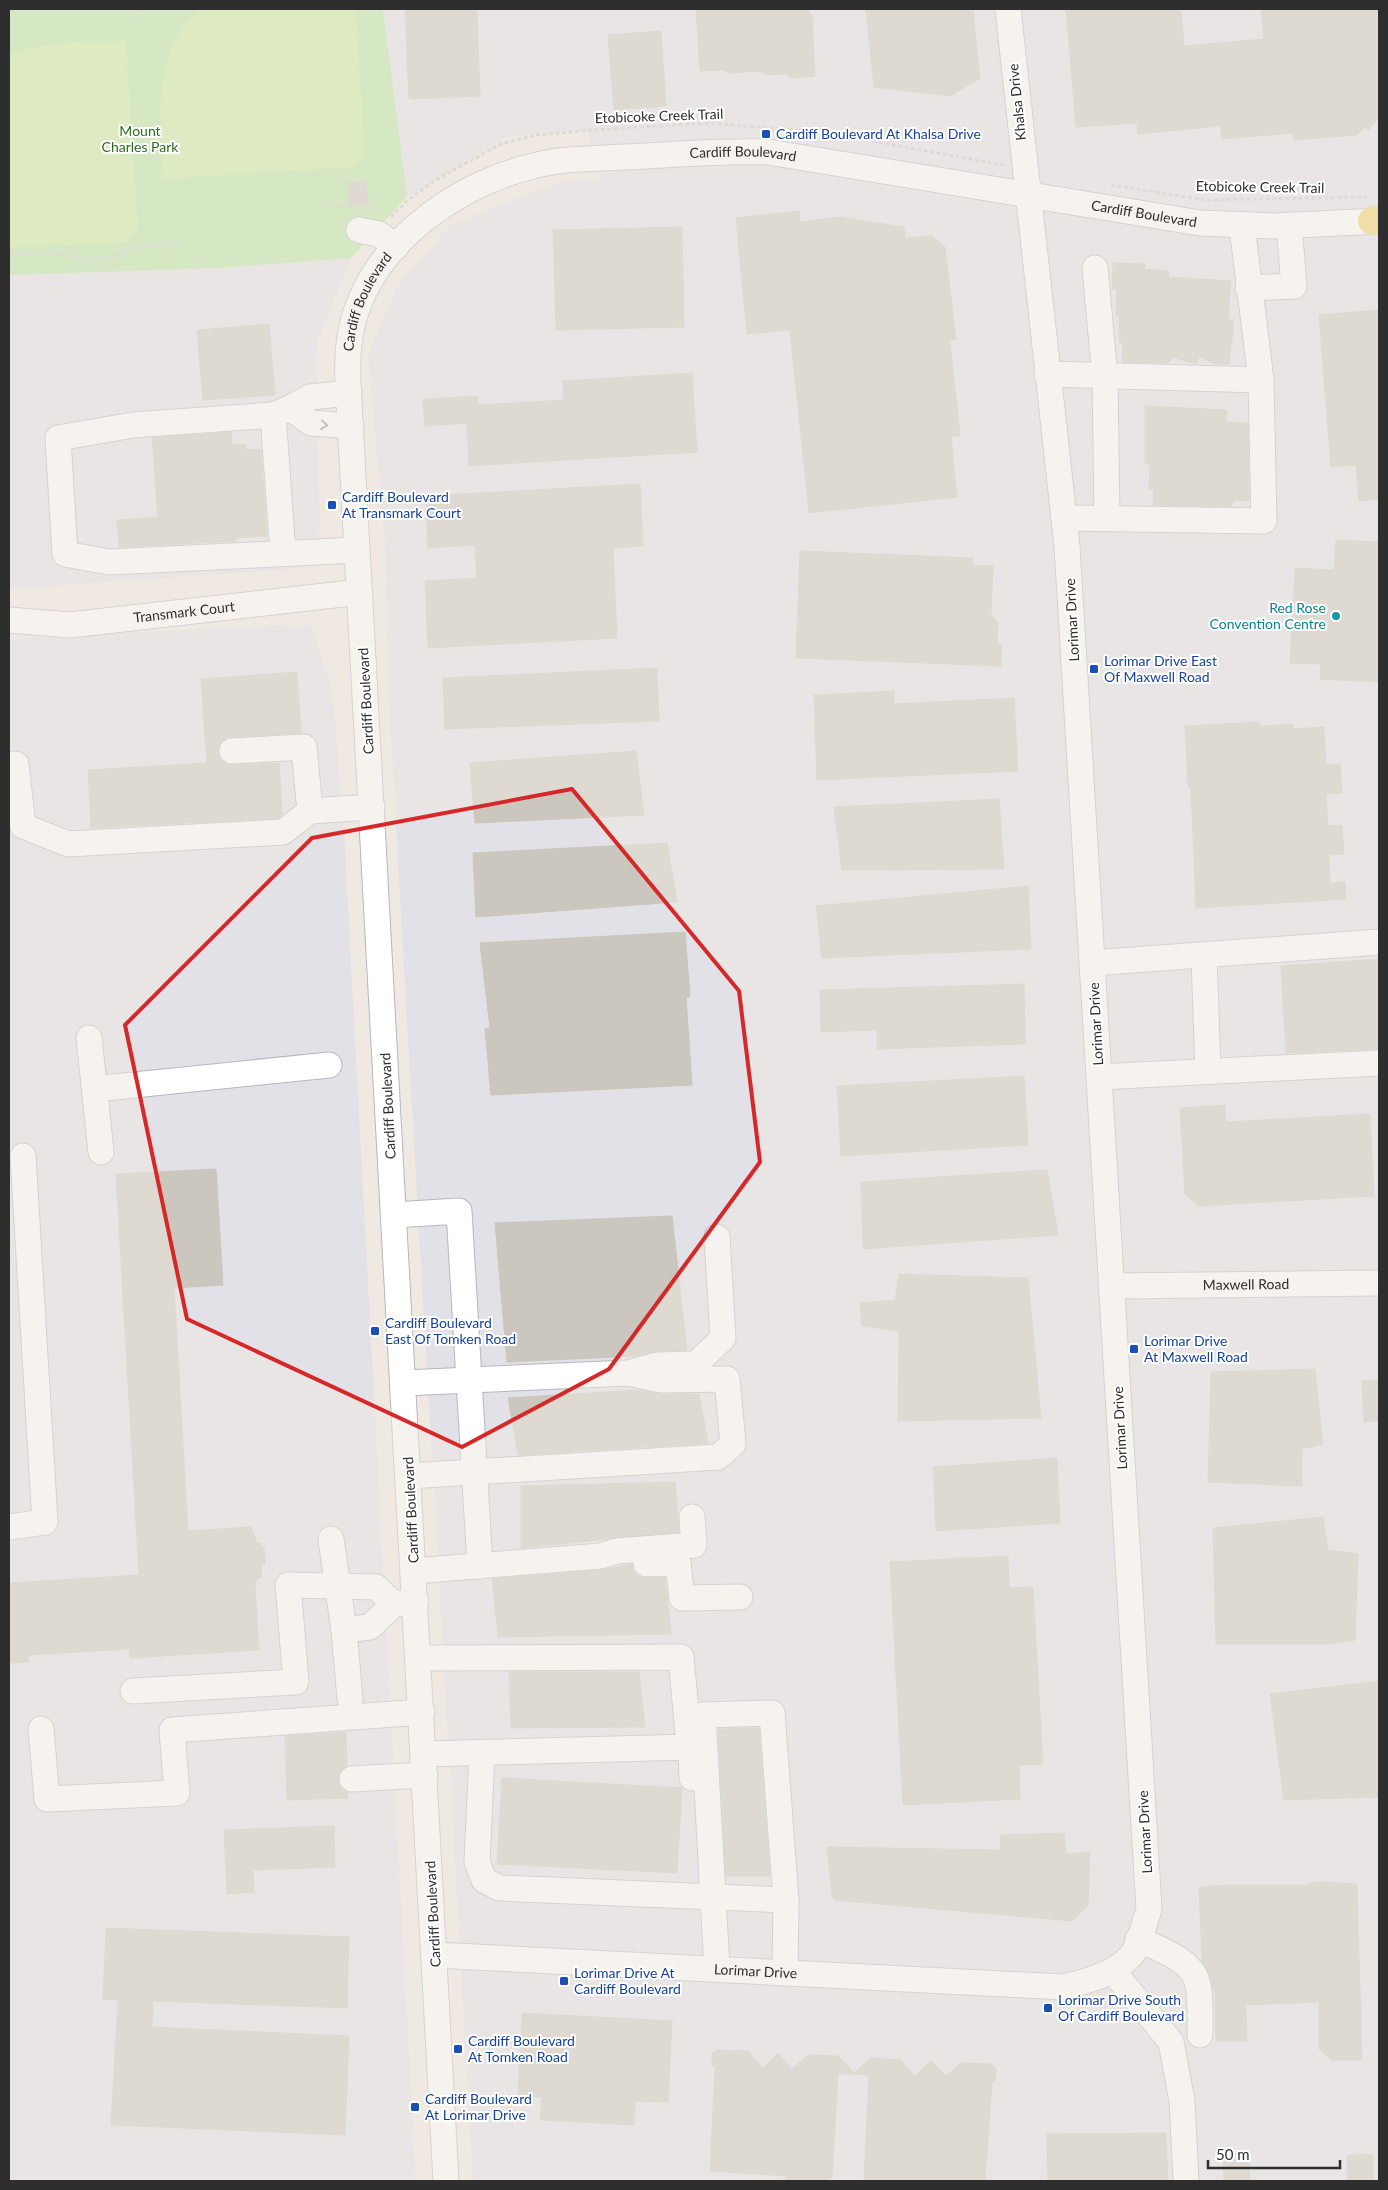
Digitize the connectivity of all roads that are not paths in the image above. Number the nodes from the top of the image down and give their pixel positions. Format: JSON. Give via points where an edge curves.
{"nodes":[{"id":1,"x":1008,"y":9,"type":"edge"},
{"id":2,"x":1027,"y":196,"type":"junction"},
{"id":3,"x":1377,"y":214,"type":"edge"},
{"id":4,"x":1289,"y":225,"type":"junction"},
{"id":5,"x":1242,"y":226,"type":"junction"},
{"id":6,"x":359,"y":230,"type":"dead end"},
{"id":7,"x":396,"y":247,"type":"junction"},
{"id":8,"x":1095,"y":268,"type":"dead end"},
{"id":9,"x":1248,"y":288,"type":"junction"},
{"id":10,"x":1047,"y":374,"type":"junction"},
{"id":11,"x":1105,"y":377,"type":"junction"},
{"id":12,"x":1262,"y":380,"type":"junction"},
{"id":13,"x":349,"y":394,"type":"junction"},
{"id":14,"x":281,"y":412,"type":"junction"},
{"id":15,"x":351,"y":426,"type":"junction"},
{"id":16,"x":1064,"y":518,"type":"junction"},
{"id":17,"x":1108,"y":518,"type":"junction"},
{"id":18,"x":357,"y":550,"type":"junction"},
{"id":19,"x":283,"y":553,"type":"junction"},
{"id":20,"x":360,"y":592,"type":"junction"},
{"id":21,"x":9,"y":620,"type":"edge"},
{"id":22,"x":232,"y":751,"type":"dead end"},
{"id":23,"x":16,"y":764,"type":"dead end"},
{"id":24,"x":372,"y":807,"type":"junction"},
{"id":25,"x":310,"y":811,"type":"junction"},
{"id":26,"x":1379,"y":942,"type":"edge"},
{"id":27,"x":1204,"y":955,"type":"junction"},
{"id":28,"x":1092,"y":963,"type":"junction"},
{"id":29,"x":89,"y":1038,"type":"dead end"},
{"id":30,"x":1379,"y":1063,"type":"edge"},
{"id":31,"x":329,"y":1065,"type":"dead end"},
{"id":32,"x":1208,"y":1071,"type":"junction"},
{"id":33,"x":1099,"y":1076,"type":"junction"},
{"id":34,"x":95,"y":1089,"type":"junction"},
{"id":35,"x":101,"y":1152,"type":"dead end"},
{"id":36,"x":23,"y":1156,"type":"dead end"},
{"id":37,"x":394,"y":1215,"type":"junction"},
{"id":38,"x":717,"y":1237,"type":"dead end"},
{"id":39,"x":1379,"y":1283,"type":"edge"},
{"id":40,"x":1112,"y":1286,"type":"junction"},
{"id":41,"x":628,"y":1373,"type":"junction"},
{"id":42,"x":468,"y":1380,"type":"junction"},
{"id":43,"x":404,"y":1383,"type":"junction"},
{"id":44,"x":474,"y":1472,"type":"junction"},
{"id":45,"x":409,"y":1476,"type":"junction"},
{"id":46,"x":692,"y":1517,"type":"dead end"},
{"id":47,"x":9,"y":1527,"type":"edge"},
{"id":48,"x":331,"y":1539,"type":"dead end"},
{"id":49,"x":601,"y":1556,"type":"junction"},
{"id":50,"x":480,"y":1566,"type":"junction"},
{"id":51,"x":414,"y":1571,"type":"junction"},
{"id":52,"x":338,"y":1587,"type":"junction"},
{"id":53,"x":740,"y":1597,"type":"dead end"},
{"id":54,"x":405,"y":1603,"type":"junction"},
{"id":55,"x":344,"y":1630,"type":"junction"},
{"id":56,"x":419,"y":1658,"type":"junction"},
{"id":57,"x":133,"y":1691,"type":"dead end"},
{"id":58,"x":350,"y":1699,"type":"dead end"},
{"id":59,"x":422,"y":1712,"type":"junction"},
{"id":60,"x":41,"y":1729,"type":"dead end"},
{"id":61,"x":690,"y":1747,"type":"junction"},
{"id":62,"x":482,"y":1753,"type":"junction"},
{"id":63,"x":425,"y":1765,"type":"junction"},
{"id":64,"x":352,"y":1779,"type":"dead end"},
{"id":65,"x":705,"y":1897,"type":"junction"},
{"id":66,"x":786,"y":1900,"type":"junction"},
{"id":67,"x":1138,"y":1939,"type":"junction"},
{"id":68,"x":435,"y":1955,"type":"junction"},
{"id":69,"x":708,"y":1969,"type":"junction"},
{"id":70,"x":1113,"y":1971,"type":"junction"},
{"id":71,"x":785,"y":1973,"type":"junction"},
{"id":72,"x":1200,"y":2035,"type":"dead end"},
{"id":73,"x":446,"y":2181,"type":"edge"},
{"id":74,"x":1186,"y":2181,"type":"edge"}],
"edges":[{"from":1,"to":2,"type":"street","name":"Khalsa Drive"},
{"from":2,"to":5,"type":"street","name":"Cardiff Boulevard","via":[[1158,217]]},
{"from":2,"to":7,"type":"street","name":"Cardiff Boulevard","via":[[768,152],[734,151],[552,162],[499,176],[460,196],[423,221]]},
{"from":2,"to":10,"type":"street","name":"Lorimar Drive"},
{"from":3,"to":4,"type":"street","name":"Cardiff Boulevard"},
{"from":4,"to":5,"type":"street","name":"Cardiff Boulevard"},
{"from":4,"to":9,"type":"street","via":[[1294,286]]},
{"from":5,"to":9,"type":"street"},
{"from":6,"to":7,"type":"street","via":[[379,234]]},
{"from":7,"to":13,"type":"street","name":"Cardiff Boulevard","via":[[372,279],[357,308],[347,359]]},
{"from":8,"to":11,"type":"street"},
{"from":9,"to":12,"type":"street"},
{"from":10,"to":11,"type":"street"},
{"from":10,"to":16,"type":"street","name":"Lorimar Drive"},
{"from":11,"to":12,"type":"street"},
{"from":11,"to":17,"type":"street"},
{"from":12,"to":17,"type":"street","via":[[1264,521]]},
{"from":13,"to":14,"type":"street","via":[[310,397]]},
{"from":13,"to":15,"type":"street","name":"Cardiff Boulevard"},
{"from":14,"to":15,"type":"street","one_way":true,"via":[[311,423]]},
{"from":14,"to":19,"type":"street"},
{"from":14,"to":19,"type":"street","via":[[133,425],[58,438],[65,554],[109,562]]},
{"from":15,"to":18,"type":"street","name":"Cardiff Boulevard"},
{"from":16,"to":17,"type":"street"},
{"from":16,"to":28,"type":"street","name":"Lorimar Drive"},
{"from":18,"to":19,"type":"street"},
{"from":18,"to":20,"type":"street","name":"Cardiff Boulevard"},
{"from":20,"to":21,"type":"street","name":"Transmark Court","via":[[70,625]]},
{"from":20,"to":24,"type":"street","name":"Cardiff Boulevard"},
{"from":22,"to":25,"type":"street","via":[[304,747]]},
{"from":23,"to":25,"type":"street","via":[[23,826],[68,844],[283,832]]},
{"from":24,"to":25,"type":"street"},
{"from":24,"to":37,"type":"street","name":"Cardiff Boulevard"},
{"from":26,"to":27,"type":"street"},
{"from":27,"to":28,"type":"street"},
{"from":27,"to":32,"type":"street"},
{"from":28,"to":33,"type":"street","name":"Lorimar Drive"},
{"from":29,"to":34,"type":"street"},
{"from":30,"to":32,"type":"street"},
{"from":31,"to":34,"type":"street"},
{"from":32,"to":33,"type":"street"},
{"from":33,"to":40,"type":"street","name":"Lorimar Drive"},
{"from":34,"to":35,"type":"street"},
{"from":36,"to":47,"type":"street","via":[[45,1522]]},
{"from":37,"to":42,"type":"street","via":[[459,1211]]},
{"from":37,"to":43,"type":"street","name":"Cardiff Boulevard"},
{"from":38,"to":41,"type":"street","via":[[723,1338],[696,1364],[657,1365]]},
{"from":39,"to":40,"type":"street","name":"Maxwell Road"},
{"from":40,"to":67,"type":"street","name":"Lorimar Drive","via":[[1149,1909]]},
{"from":41,"to":42,"type":"street"},
{"from":41,"to":44,"type":"street","via":[[661,1380],[727,1379],[733,1444],[718,1458]]},
{"from":42,"to":43,"type":"street"},
{"from":42,"to":44,"type":"street"},
{"from":43,"to":45,"type":"street","name":"Cardiff Boulevard"},
{"from":44,"to":45,"type":"street"},
{"from":44,"to":50,"type":"street"},
{"from":45,"to":51,"type":"street","name":"Cardiff Boulevard"},
{"from":46,"to":49,"type":"street","via":[[694,1545],[617,1550]]},
{"from":48,"to":52,"type":"street"},
{"from":49,"to":50,"type":"street"},
{"from":49,"to":53,"type":"street","via":[[618,1566],[678,1563],[682,1598]]},
{"from":50,"to":51,"type":"street"},
{"from":51,"to":54,"type":"street","name":"Cardiff Boulevard"},
{"from":52,"to":54,"type":"street","via":[[376,1587]]},
{"from":52,"to":55,"type":"street"},
{"from":52,"to":57,"type":"street","via":[[288,1585],[296,1682]]},
{"from":54,"to":55,"type":"street","via":[[370,1627]]},
{"from":54,"to":56,"type":"street","name":"Cardiff Boulevard"},
{"from":55,"to":58,"type":"street"},
{"from":56,"to":59,"type":"street","name":"Cardiff Boulevard"},
{"from":56,"to":61,"type":"street","via":[[681,1657]]},
{"from":59,"to":60,"type":"street","via":[[172,1730],[177,1793],[47,1799]]},
{"from":59,"to":63,"type":"street","name":"Cardiff Boulevard"},
{"from":61,"to":62,"type":"street"},
{"from":61,"to":65,"type":"street"},
{"from":62,"to":63,"type":"street"},
{"from":62,"to":65,"type":"street","via":[[477,1862],[484,1880],[499,1888]]},
{"from":63,"to":64,"type":"street"},
{"from":63,"to":68,"type":"street","name":"Cardiff Boulevard"},
{"from":65,"to":66,"type":"street"},
{"from":65,"to":66,"type":"street","via":[[703,1715],[772,1713]]},
{"from":65,"to":69,"type":"street"},
{"from":66,"to":71,"type":"street"},
{"from":67,"to":70,"type":"street","name":"Lorimar Drive","via":[[1134,1951]]},
{"from":67,"to":72,"type":"street","via":[[1183,1962],[1193,1972],[1198,1984]]},
{"from":68,"to":69,"type":"street","name":"Lorimar Drive"},
{"from":68,"to":73,"type":"street","name":"Cardiff Boulevard"},
{"from":69,"to":71,"type":"street","name":"Lorimar Drive"},
{"from":70,"to":71,"type":"street","name":"Lorimar Drive","via":[[1063,1987]]},
{"from":70,"to":74,"type":"street","via":[[1171,2042],[1182,2101]]}]}
